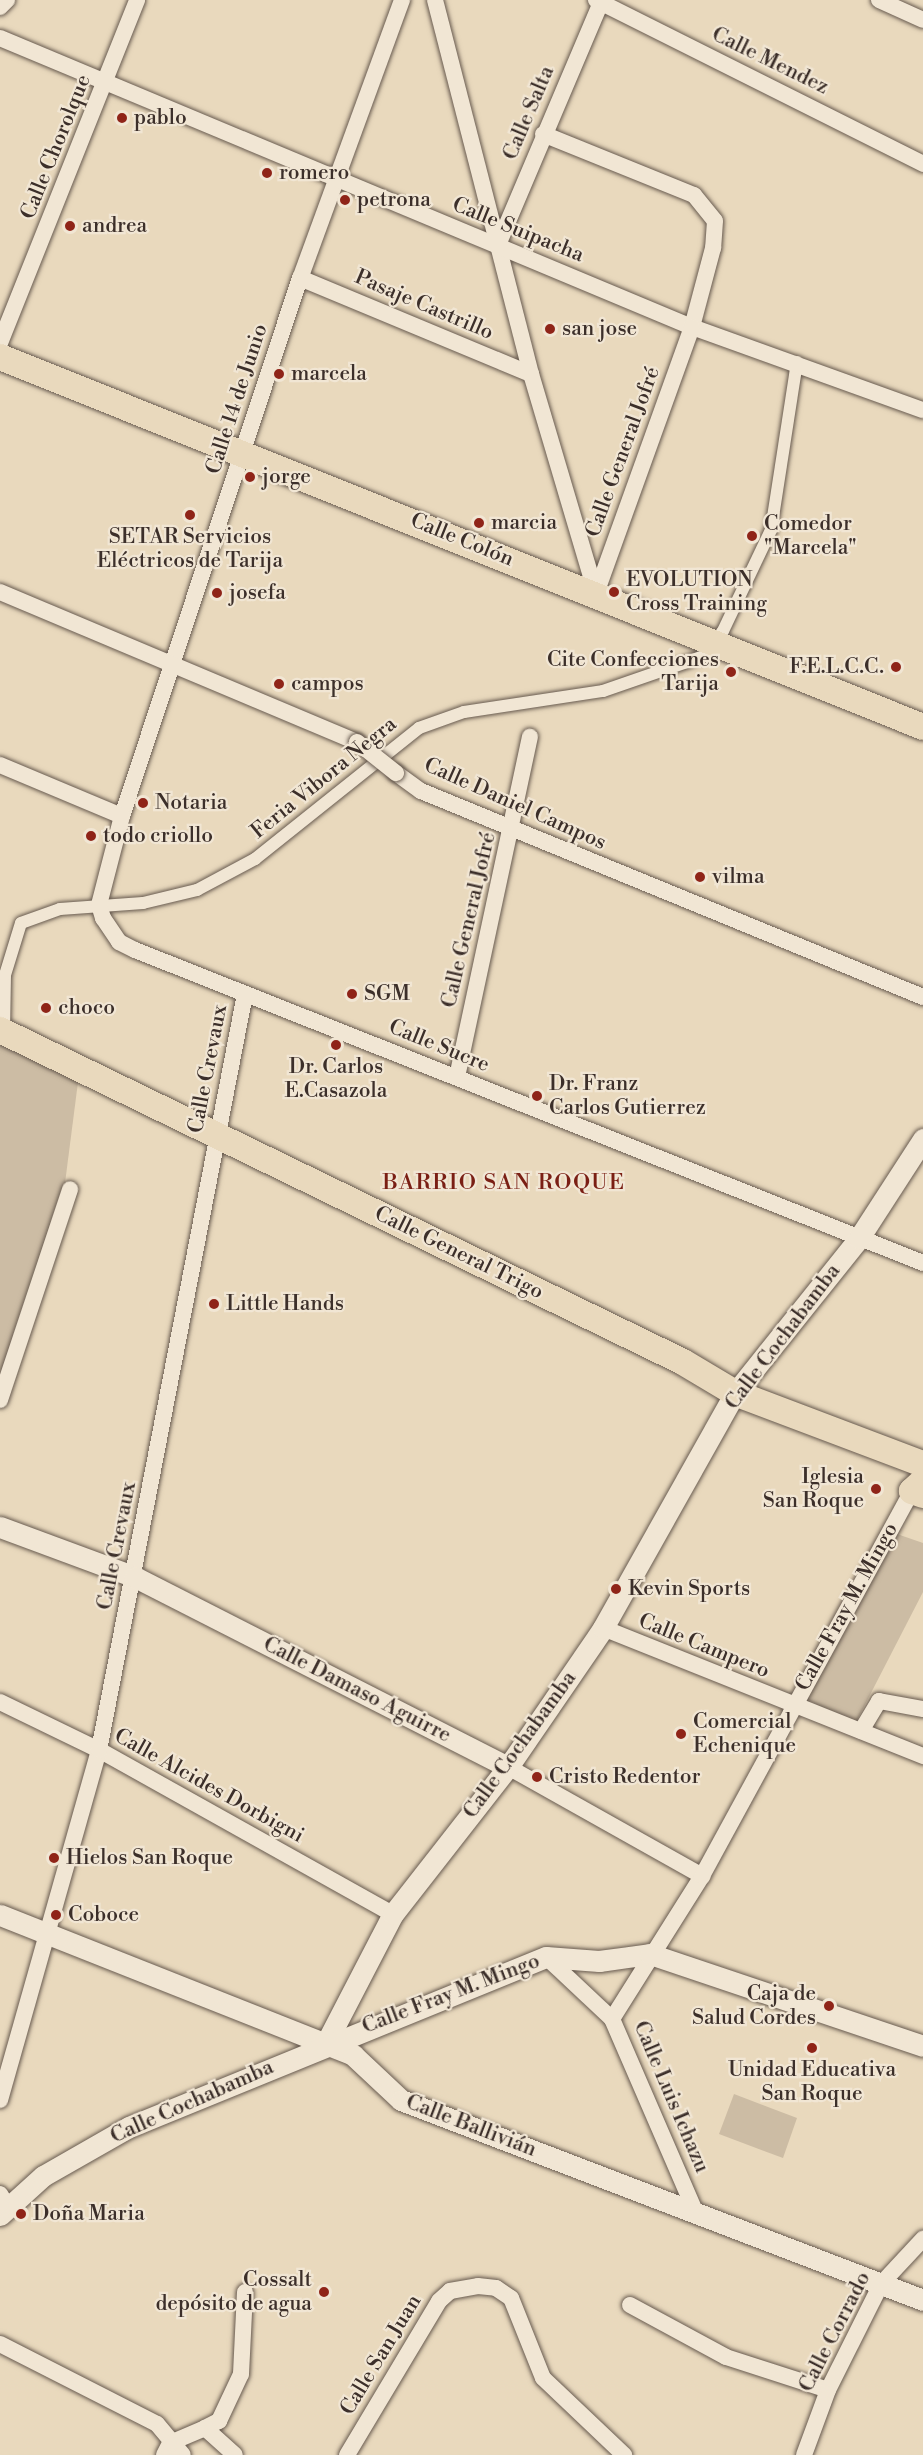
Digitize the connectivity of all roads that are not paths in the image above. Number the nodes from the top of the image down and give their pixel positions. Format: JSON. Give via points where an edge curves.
{"nodes":[{"id":1,"x":7,"y":0,"type":"edge"},
{"id":2,"x":137,"y":0,"type":"edge"},
{"id":3,"x":402,"y":0,"type":"edge"},
{"id":4,"x":435,"y":0,"type":"edge"},
{"id":5,"x":879,"y":0,"type":"edge"},
{"id":6,"x":600,"y":1,"type":"edge"},
{"id":7,"x":0,"y":8,"type":"edge"},
{"id":8,"x":923,"y":20,"type":"edge"},
{"id":9,"x":0,"y":38,"type":"edge"},
{"id":10,"x":106,"y":85,"type":"junction"},
{"id":11,"x":543,"y":134,"type":"junction"},
{"id":12,"x":923,"y":164,"type":"edge"},
{"id":13,"x":335,"y":180,"type":"junction"},
{"id":14,"x":498,"y":245,"type":"junction"},
{"id":15,"x":300,"y":278,"type":"junction"},
{"id":16,"x":692,"y":327,"type":"junction"},
{"id":17,"x":0,"y":342,"type":"edge"},
{"id":18,"x":0,"y":357,"type":"edge"},
{"id":19,"x":797,"y":362,"type":"junction"},
{"id":20,"x":531,"y":374,"type":"junction"},
{"id":21,"x":923,"y":410,"type":"edge"},
{"id":22,"x":243,"y":453,"type":"junction"},
{"id":23,"x":0,"y":592,"type":"edge"},
{"id":24,"x":596,"y":593,"type":"junction"},
{"id":25,"x":714,"y":643,"type":"junction"},
{"id":26,"x":173,"y":661,"type":"junction"},
{"id":27,"x":923,"y":727,"type":"edge"},
{"id":28,"x":530,"y":736,"type":"dead end"},
{"id":29,"x":0,"y":765,"type":"edge"},
{"id":30,"x":122,"y":816,"type":"junction"},
{"id":31,"x":512,"y":829,"type":"junction"},
{"id":32,"x":99,"y":905,"type":"junction"},
{"id":33,"x":245,"y":994,"type":"junction"},
{"id":34,"x":923,"y":997,"type":"edge"},
{"id":35,"x":2,"y":1031,"type":"edge"},
{"id":36,"x":457,"y":1077,"type":"junction"},
{"id":37,"x":218,"y":1135,"type":"junction"},
{"id":38,"x":923,"y":1139,"type":"edge"},
{"id":39,"x":70,"y":1189,"type":"dead end"},
{"id":40,"x":859,"y":1238,"type":"junction"},
{"id":41,"x":923,"y":1263,"type":"edge"},
{"id":42,"x":735,"y":1393,"type":"junction"},
{"id":43,"x":0,"y":1401,"type":"edge"},
{"id":44,"x":923,"y":1464,"type":"edge"},
{"id":45,"x":919,"y":1489,"type":"edge"},
{"id":46,"x":0,"y":1527,"type":"edge"},
{"id":47,"x":135,"y":1577,"type":"junction"},
{"id":48,"x":603,"y":1628,"type":"junction"},
{"id":49,"x":0,"y":1702,"type":"edge"},
{"id":50,"x":792,"y":1706,"type":"junction"},
{"id":51,"x":923,"y":1709,"type":"edge"},
{"id":52,"x":861,"y":1731,"type":"junction"},
{"id":53,"x":99,"y":1750,"type":"junction"},
{"id":54,"x":923,"y":1755,"type":"edge"},
{"id":55,"x":508,"y":1767,"type":"junction"},
{"id":56,"x":702,"y":1876,"type":"junction"},
{"id":57,"x":393,"y":1914,"type":"junction"},
{"id":58,"x":0,"y":1915,"type":"edge"},
{"id":59,"x":48,"y":1933,"type":"junction"},
{"id":60,"x":650,"y":1954,"type":"junction"},
{"id":61,"x":546,"y":1957,"type":"junction"},
{"id":62,"x":612,"y":2019,"type":"junction"},
{"id":63,"x":326,"y":2043,"type":"junction"},
{"id":64,"x":923,"y":2046,"type":"edge"},
{"id":65,"x":0,"y":2100,"type":"edge"},
{"id":66,"x":2,"y":2205,"type":"edge"},
{"id":67,"x":695,"y":2211,"type":"junction"},
{"id":68,"x":923,"y":2239,"type":"edge"},
{"id":69,"x":880,"y":2284,"type":"junction"},
{"id":70,"x":245,"y":2292,"type":"dead end"},
{"id":71,"x":923,"y":2300,"type":"edge"},
{"id":72,"x":630,"y":2305,"type":"dead end"},
{"id":73,"x":0,"y":2344,"type":"edge"},
{"id":74,"x":828,"y":2390,"type":"junction"},
{"id":75,"x":205,"y":2428,"type":"junction"},
{"id":76,"x":172,"y":2451,"type":"edge"},
{"id":77,"x":235,"y":2455,"type":"edge"},
{"id":78,"x":347,"y":2455,"type":"edge"},
{"id":79,"x":624,"y":2455,"type":"edge"},
{"id":80,"x":804,"y":2455,"type":"edge"}],
"edges":[{"from":1,"to":7,"type":"street"},
{"from":2,"to":10,"type":"street","name":"Calle Chorolque"},
{"from":3,"to":13,"type":"street","name":"Calle 14 de Junio"},
{"from":4,"to":14,"type":"street"},
{"from":5,"to":8,"type":"street"},
{"from":6,"to":11,"type":"street","name":"Calle Salta"},
{"from":6,"to":12,"type":"street","name":"Calle Mendez"},
{"from":9,"to":10,"type":"street","name":"Calle Suipacha"},
{"from":10,"to":13,"type":"street","name":"Calle Suipacha"},
{"from":10,"to":17,"type":"street","name":"Calle Chorolque"},
{"from":11,"to":14,"type":"street","name":"Calle Salta"},
{"from":11,"to":16,"type":"street","name":"Calle General Jofré","via":[[707,204],[715,221],[713,248]]},
{"from":13,"to":14,"type":"street","name":"Calle Suipacha"},
{"from":13,"to":15,"type":"street","name":"Calle 14 de Junio"},
{"from":14,"to":16,"type":"street","name":"Calle Suipacha"},
{"from":14,"to":20,"type":"street"},
{"from":15,"to":20,"type":"street","name":"Pasaje Castrillo"},
{"from":15,"to":22,"type":"street","name":"Calle 14 de Junio"},
{"from":16,"to":19,"type":"street","name":"Calle Suipacha"},
{"from":16,"to":24,"type":"street","name":"Calle General Jofré"},
{"from":18,"to":22,"type":"main road","name":"Calle Colón"},
{"from":19,"to":21,"type":"street","name":"Calle Suipacha"},
{"from":19,"to":25,"type":"street","name":"Feria Vibora Negra","via":[[771,530]]},
{"from":20,"to":24,"type":"street"},
{"from":22,"to":24,"type":"main road","name":"Calle Colón"},
{"from":22,"to":26,"type":"street","name":"Calle 14 de Junio"},
{"from":23,"to":26,"type":"street","name":"Calle Daniel Campos"},
{"from":24,"to":25,"type":"main road","name":"Calle Colón"},
{"from":25,"to":27,"type":"main road","name":"Calle Colón"},
{"from":25,"to":32,"type":"street","name":"Feria Vibora Negra","via":[[694,662],[603,691],[464,712],[419,728],[255,859],[197,890],[143,903]]},
{"from":26,"to":30,"type":"street","name":"Calle 14 de Junio"},
{"from":26,"to":31,"type":"street","name":"Calle Daniel Campos","bridge":true,"via":[[357,742],[421,791]]},
{"from":28,"to":31,"type":"street","name":"Calle General Jofré"},
{"from":29,"to":30,"type":"street"},
{"from":30,"to":32,"type":"street"},
{"from":31,"to":34,"type":"street","name":"Calle Daniel Campos"},
{"from":31,"to":36,"type":"street","name":"Calle General Jofré"},
{"from":32,"to":33,"type":"street","name":"Calle Sucre","via":[[120,942]]},
{"from":32,"to":35,"type":"street","name":"Feria Vibora Negra","via":[[60,909],[21,923],[5,975]]},
{"from":33,"to":36,"type":"street","name":"Calle Sucre"},
{"from":33,"to":37,"type":"street","name":"Calle Crevaux"},
{"from":35,"to":37,"type":"main road","name":"Calle General Trigo"},
{"from":36,"to":40,"type":"street","name":"Calle Sucre"},
{"from":37,"to":42,"type":"main road","name":"Calle General Trigo","via":[[683,1362]]},
{"from":37,"to":47,"type":"street","name":"Calle Crevaux"},
{"from":38,"to":40,"type":"street","name":"Calle Cochabamba"},
{"from":39,"to":43,"type":"street"},
{"from":40,"to":41,"type":"street","name":"Calle Sucre"},
{"from":40,"to":42,"type":"street","name":"Calle Cochabamba"},
{"from":42,"to":44,"type":"main road","name":"Calle General Trigo"},
{"from":42,"to":48,"type":"street","name":"Calle Cochabamba"},
{"from":45,"to":50,"type":"street","name":"Calle Fray M. Mingo"},
{"from":46,"to":47,"type":"street","name":"Calle Damaso Aguirre"},
{"from":47,"to":53,"type":"street","name":"Calle Crevaux"},
{"from":47,"to":55,"type":"street","name":"Calle Damaso Aguirre"},
{"from":48,"to":50,"type":"street","name":"Calle Campero"},
{"from":48,"to":55,"type":"street","name":"Calle Cochabamba"},
{"from":49,"to":53,"type":"street","name":"Calle Alcides Dorbigni"},
{"from":50,"to":52,"type":"street","name":"Calle Campero"},
{"from":50,"to":56,"type":"street","name":"Calle Fray M. Mingo"},
{"from":51,"to":52,"type":"street","via":[[879,1701]]},
{"from":52,"to":54,"type":"street","name":"Calle Campero"},
{"from":53,"to":57,"type":"street","name":"Calle Alcides Dorbigni"},
{"from":53,"to":59,"type":"street","name":"Calle Crevaux"},
{"from":55,"to":56,"type":"street","name":"Calle Damaso Aguirre"},
{"from":55,"to":57,"type":"street","name":"Calle Cochabamba"},
{"from":56,"to":60,"type":"street","name":"Calle Fray M. Mingo"},
{"from":57,"to":63,"type":"street","name":"Calle Cochabamba"},
{"from":58,"to":59,"type":"street","name":"Calle Ballivián"},
{"from":59,"to":63,"type":"street","name":"Calle Ballivián"},
{"from":59,"to":65,"type":"street","name":"Calle Crevaux"},
{"from":60,"to":61,"type":"street","name":"Calle Fray M. Mingo","via":[[599,1962]]},
{"from":60,"to":62,"type":"street","name":"Calle Fray M. Mingo"},
{"from":60,"to":64,"type":"street"},
{"from":61,"to":62,"type":"street","name":"Calle Luis Ichazu"},
{"from":61,"to":63,"type":"street","name":"Calle Fray M. Mingo"},
{"from":62,"to":67,"type":"street","name":"Calle Luis Ichazu"},
{"from":63,"to":66,"type":"street","name":"Calle Cochabamba","via":[[129,2127]]},
{"from":63,"to":67,"type":"street","name":"Calle Ballivián","via":[[352,2055],[401,2100]]},
{"from":67,"to":69,"type":"street","name":"Calle Ballivián"},
{"from":68,"to":69,"type":"street","name":"Calle Corrado"},
{"from":69,"to":71,"type":"street","name":"Calle Ballivián"},
{"from":69,"to":74,"type":"street","name":"Calle Corrado"},
{"from":70,"to":75,"type":"street","via":[[241,2374],[219,2421]]},
{"from":72,"to":74,"type":"street","via":[[726,2357]]},
{"from":73,"to":76,"type":"street","via":[[157,2424]]},
{"from":74,"to":80,"type":"street","name":"Calle Corrado"},
{"from":75,"to":76,"type":"street"},
{"from":75,"to":77,"type":"street"},
{"from":78,"to":79,"type":"street","name":"Calle San Juan","via":[[439,2301],[450,2291],[478,2286],[496,2288],[511,2298],[543,2378]]}]}
